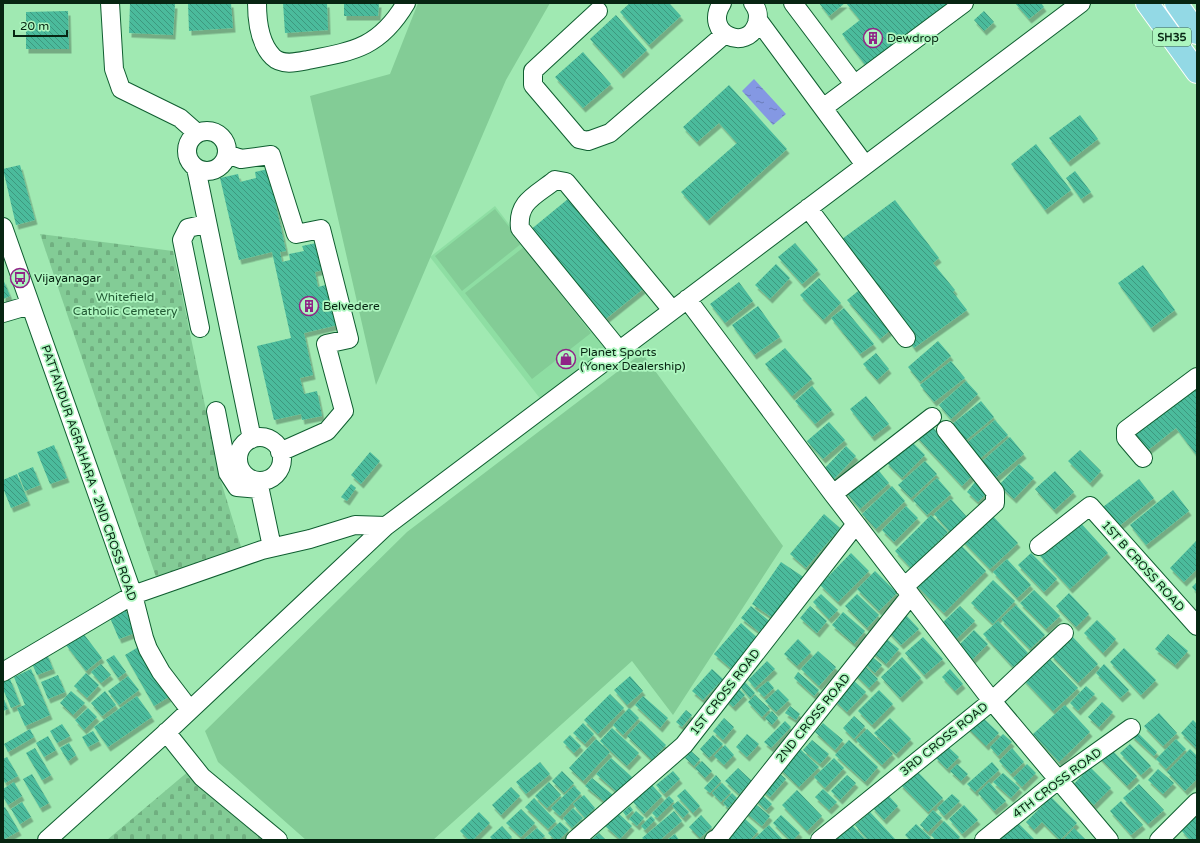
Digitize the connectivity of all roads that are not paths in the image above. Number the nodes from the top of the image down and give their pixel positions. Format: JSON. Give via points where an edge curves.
{"nodes":[{"id":1,"x":110,"y":3,"type":"edge"},
{"id":2,"x":257,"y":3,"type":"edge"},
{"id":3,"x":406,"y":3,"type":"edge"},
{"id":4,"x":722,"y":3,"type":"edge"},
{"id":5,"x":793,"y":3,"type":"edge"},
{"id":6,"x":964,"y":3,"type":"edge"},
{"id":7,"x":1081,"y":3,"type":"edge"},
{"id":8,"x":1148,"y":3,"type":"edge"},
{"id":9,"x":1176,"y":3,"type":"edge"},
{"id":10,"x":598,"y":11,"type":"dead end"},
{"id":11,"x":756,"y":11,"type":"edge"},
{"id":12,"x":1197,"y":33,"type":"edge"},
{"id":13,"x":725,"y":34,"type":"junction"},
{"id":14,"x":1197,"y":72,"type":"edge"},
{"id":15,"x":854,"y":84,"type":"junction"},
{"id":16,"x":823,"y":108,"type":"junction"},
{"id":17,"x":197,"y":133,"type":"junction"},
{"id":18,"x":227,"y":154,"type":"junction"},
{"id":19,"x":865,"y":165,"type":"junction"},
{"id":20,"x":196,"y":168,"type":"junction"},
{"id":21,"x":808,"y":208,"type":"junction"},
{"id":22,"x":206,"y":224,"type":"junction"},
{"id":23,"x":3,"y":227,"type":"edge"},
{"id":24,"x":687,"y":299,"type":"junction"},
{"id":25,"x":30,"y":305,"type":"junction"},
{"id":26,"x":672,"y":310,"type":"junction"},
{"id":27,"x":3,"y":313,"type":"edge"},
{"id":28,"x":200,"y":328,"type":"dead end"},
{"id":29,"x":906,"y":338,"type":"dead end"},
{"id":30,"x":619,"y":350,"type":"junction"},
{"id":31,"x":1197,"y":377,"type":"edge"},
{"id":32,"x":216,"y":411,"type":"dead end"},
{"id":33,"x":932,"y":417,"type":"dead end"},
{"id":34,"x":946,"y":430,"type":"dead end"},
{"id":35,"x":252,"y":439,"type":"junction"},
{"id":36,"x":280,"y":452,"type":"junction"},
{"id":37,"x":1143,"y":458,"type":"dead end"},
{"id":38,"x":259,"y":485,"type":"junction"},
{"id":39,"x":833,"y":494,"type":"junction"},
{"id":40,"x":856,"y":524,"type":"junction"},
{"id":41,"x":386,"y":526,"type":"junction"},
{"id":42,"x":1039,"y":546,"type":"dead end"},
{"id":43,"x":272,"y":547,"type":"junction"},
{"id":44,"x":907,"y":592,"type":"junction"},
{"id":45,"x":133,"y":595,"type":"junction"},
{"id":46,"x":1197,"y":626,"type":"edge"},
{"id":47,"x":1064,"y":633,"type":"dead end"},
{"id":48,"x":3,"y":672,"type":"edge"},
{"id":49,"x":992,"y":701,"type":"junction"},
{"id":50,"x":190,"y":710,"type":"junction"},
{"id":51,"x":1131,"y":728,"type":"dead end"},
{"id":52,"x":166,"y":732,"type":"junction"},
{"id":53,"x":1058,"y":780,"type":"junction"},
{"id":54,"x":1197,"y":802,"type":"edge"},
{"id":55,"x":47,"y":840,"type":"edge"},
{"id":56,"x":278,"y":840,"type":"edge"},
{"id":57,"x":575,"y":840,"type":"edge"},
{"id":58,"x":714,"y":840,"type":"edge"},
{"id":59,"x":820,"y":840,"type":"edge"},
{"id":60,"x":984,"y":840,"type":"edge"},
{"id":61,"x":1109,"y":840,"type":"edge"},
{"id":62,"x":1159,"y":840,"type":"edge"}],
"edges":[{"from":1,"to":17,"type":"street","via":[[114,69],[121,89],[180,118]]},
{"from":2,"to":3,"type":"street","via":[[263,42],[273,58],[280,62],[293,63],[363,46],[395,22]]},
{"from":4,"to":13,"type":"street","via":[[716,16],[720,29]]},
{"from":5,"to":15,"type":"street"},
{"from":6,"to":15,"type":"street"},
{"from":7,"to":19,"type":"street"},
{"from":8,"to":14,"type":"main road","number":"SH35"},
{"from":9,"to":12,"type":"main road","number":"SH35"},
{"from":10,"to":13,"type":"street","via":[[533,71],[533,85],[579,139],[588,141],[610,133]]},
{"from":11,"to":13,"type":"street","via":[[756,28],[745,37],[738,38]]},
{"from":11,"to":16,"type":"street"},
{"from":15,"to":16,"type":"street"},
{"from":16,"to":19,"type":"street"},
{"from":17,"to":18,"type":"street","via":[[209,130],[216,132],[225,141]]},
{"from":17,"to":20,"type":"street","via":[[186,150]]},
{"from":18,"to":20,"type":"street","via":[[221,165],[215,169],[209,171]]},
{"from":18,"to":36,"type":"street","via":[[241,159],[271,155],[296,234],[321,229],[350,339],[326,344],[344,412],[327,431]]},
{"from":19,"to":21,"type":"street"},
{"from":20,"to":22,"type":"street"},
{"from":21,"to":24,"type":"street"},
{"from":21,"to":29,"type":"street"},
{"from":22,"to":28,"type":"street","via":[[188,228],[182,240]]},
{"from":22,"to":35,"type":"street"},
{"from":23,"to":25,"type":"street","name":"PATTANDUR AGRAHARA - 2ND CROSS ROAD"},
{"from":24,"to":26,"type":"street"},
{"from":24,"to":39,"type":"street"},
{"from":25,"to":27,"type":"street"},
{"from":25,"to":45,"type":"street","name":"PATTANDUR AGRAHARA - 2ND CROSS ROAD"},
{"from":26,"to":30,"type":"street"},
{"from":26,"to":30,"type":"street","via":[[566,182],[555,180],[523,206],[519,218],[520,228]]},
{"from":30,"to":41,"type":"street"},
{"from":31,"to":37,"type":"street","via":[[1126,430],[1126,438]]},
{"from":32,"to":38,"type":"street","via":[[228,473],[237,487]]},
{"from":33,"to":39,"type":"street"},
{"from":34,"to":44,"type":"street","name":"2ND CROSS ROAD","via":[[995,492],[996,503]]},
{"from":35,"to":36,"type":"street","via":[[265,438]]},
{"from":35,"to":38,"type":"street","via":[[240,449],[238,463],[245,476]]},
{"from":36,"to":38,"type":"street","via":[[282,459],[277,472]]},
{"from":38,"to":43,"type":"street"},
{"from":39,"to":40,"type":"street"},
{"from":40,"to":44,"type":"street"},
{"from":40,"to":57,"type":"street","name":"1ST CROSS ROAD","via":[[684,745]]},
{"from":41,"to":43,"type":"street","via":[[355,525]]},
{"from":41,"to":50,"type":"street"},
{"from":42,"to":46,"type":"street","name":"1ST B CROSS ROAD","via":[[1090,506]]},
{"from":43,"to":45,"type":"street"},
{"from":44,"to":49,"type":"street"},
{"from":44,"to":58,"type":"street","name":"2ND CROSS ROAD"},
{"from":45,"to":48,"type":"street"},
{"from":45,"to":50,"type":"street","name":"PATTANDUR AGRAHARA - 2ND CROSS ROAD","via":[[148,649],[161,672]]},
{"from":47,"to":49,"type":"street","name":"3RD CROSS ROAD"},
{"from":49,"to":53,"type":"street"},
{"from":49,"to":59,"type":"street","name":"3RD CROSS ROAD"},
{"from":50,"to":52,"type":"street"},
{"from":51,"to":53,"type":"street","name":"4TH CROSS ROAD"},
{"from":52,"to":55,"type":"street"},
{"from":52,"to":56,"type":"street","via":[[202,777]]},
{"from":53,"to":60,"type":"street","name":"4TH CROSS ROAD"},
{"from":53,"to":61,"type":"street"},
{"from":54,"to":62,"type":"street"}]}
